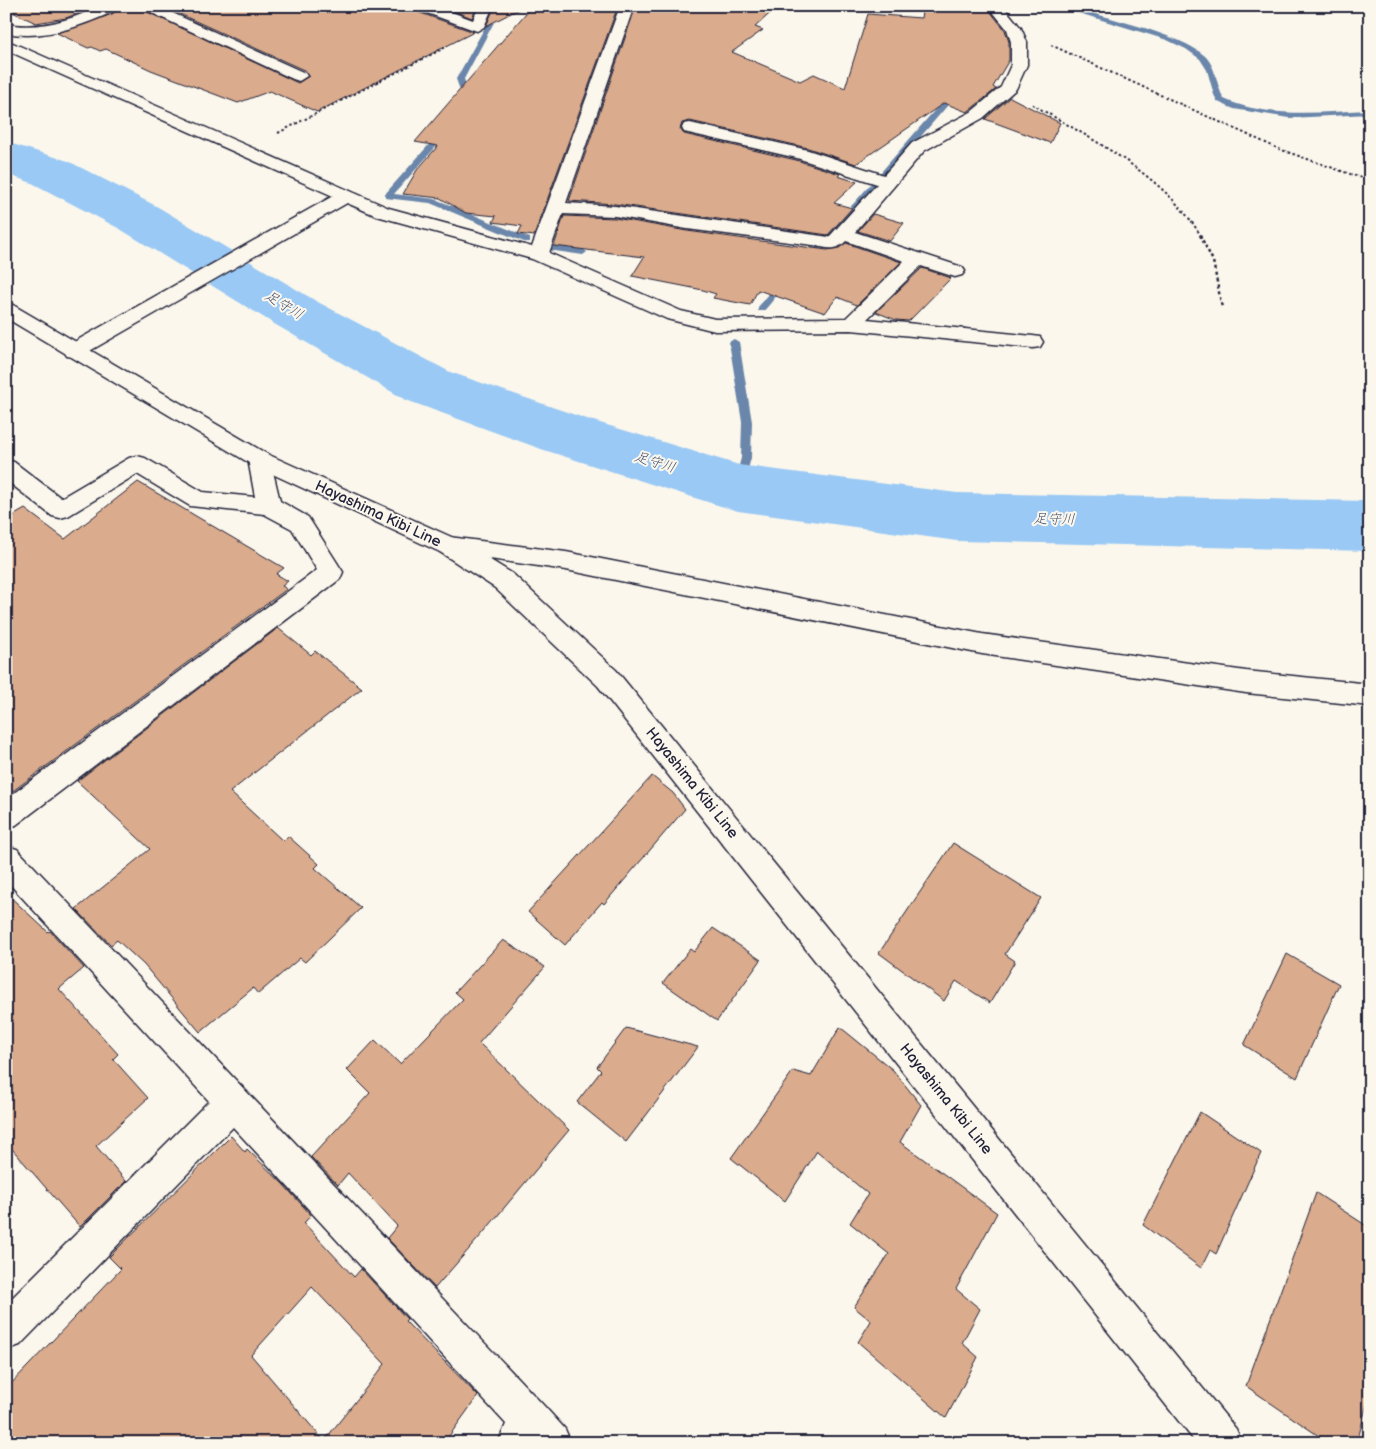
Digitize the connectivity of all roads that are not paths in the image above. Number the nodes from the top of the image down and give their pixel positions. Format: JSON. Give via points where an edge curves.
{"nodes":[{"id":1,"x":114,"y":6,"type":"edge"},
{"id":2,"x":144,"y":6,"type":"edge"},
{"id":3,"x":421,"y":6,"type":"edge"},
{"id":4,"x":486,"y":6,"type":"edge"},
{"id":5,"x":627,"y":6,"type":"edge"},
{"id":6,"x":995,"y":6,"type":"edge"},
{"id":7,"x":6,"y":28,"type":"edge"},
{"id":8,"x":6,"y":44,"type":"edge"},
{"id":9,"x":299,"y":76,"type":"dead end"},
{"id":10,"x":690,"y":128,"type":"dead end"},
{"id":11,"x":882,"y":180,"type":"junction"},
{"id":12,"x":343,"y":198,"type":"junction"},
{"id":13,"x":556,"y":208,"type":"junction"},
{"id":14,"x":828,"y":238,"type":"junction"},
{"id":15,"x":539,"y":255,"type":"junction"},
{"id":16,"x":918,"y":258,"type":"junction"},
{"id":17,"x":955,"y":271,"type":"dead end"},
{"id":18,"x":6,"y":308,"type":"edge"},
{"id":19,"x":851,"y":324,"type":"junction"},
{"id":20,"x":1033,"y":342,"type":"dead end"},
{"id":21,"x":81,"y":346,"type":"junction"},
{"id":22,"x":259,"y":459,"type":"junction"},
{"id":23,"x":6,"y":468,"type":"edge"},
{"id":24,"x":269,"y":506,"type":"junction"},
{"id":25,"x":449,"y":546,"type":"junction"},
{"id":26,"x":1370,"y":695,"type":"edge"},
{"id":27,"x":6,"y":816,"type":"edge"},
{"id":28,"x":6,"y":859,"type":"edge"},
{"id":29,"x":233,"y":1102,"type":"junction"},
{"id":30,"x":6,"y":1331,"type":"edge"},
{"id":31,"x":533,"y":1436,"type":"edge"},
{"id":32,"x":1222,"y":1443,"type":"edge"}],
"edges":[{"from":1,"to":7,"type":"street","via":[[49,30]]},
{"from":2,"to":9,"type":"street"},
{"from":3,"to":4,"type":"street","via":[[477,27]]},
{"from":5,"to":13,"type":"street"},
{"from":6,"to":11,"type":"street","via":[[1014,28],[1019,42],[1019,65],[1008,89],[977,115],[918,147]]},
{"from":8,"to":12,"type":"street"},
{"from":10,"to":11,"type":"street","via":[[802,154]]},
{"from":11,"to":14,"type":"street"},
{"from":12,"to":15,"type":"street"},
{"from":12,"to":21,"type":"street"},
{"from":13,"to":14,"type":"street","via":[[615,211],[687,224]]},
{"from":13,"to":15,"type":"street"},
{"from":14,"to":16,"type":"street"},
{"from":15,"to":19,"type":"street","via":[[674,315],[715,325]]},
{"from":16,"to":17,"type":"street"},
{"from":16,"to":19,"type":"street"},
{"from":18,"to":21,"type":"street","name":"Hayashima Kibi Line"},
{"from":19,"to":20,"type":"street"},
{"from":21,"to":22,"type":"street","name":"Hayashima Kibi Line"},
{"from":22,"to":24,"type":"street"},
{"from":22,"to":25,"type":"street","name":"Hayashima Kibi Line"},
{"from":23,"to":24,"type":"street","via":[[60,510],[137,464],[198,500]]},
{"from":24,"to":27,"type":"street","via":[[300,523],[331,572]]},
{"from":25,"to":26,"type":"street","via":[[566,561],[982,644],[1246,682]]},
{"from":25,"to":32,"type":"street","name":"Hayashima Kibi Line","via":[[504,581],[607,678]]},
{"from":28,"to":29,"type":"street"},
{"from":29,"to":30,"type":"street"},
{"from":29,"to":31,"type":"street"}]}
